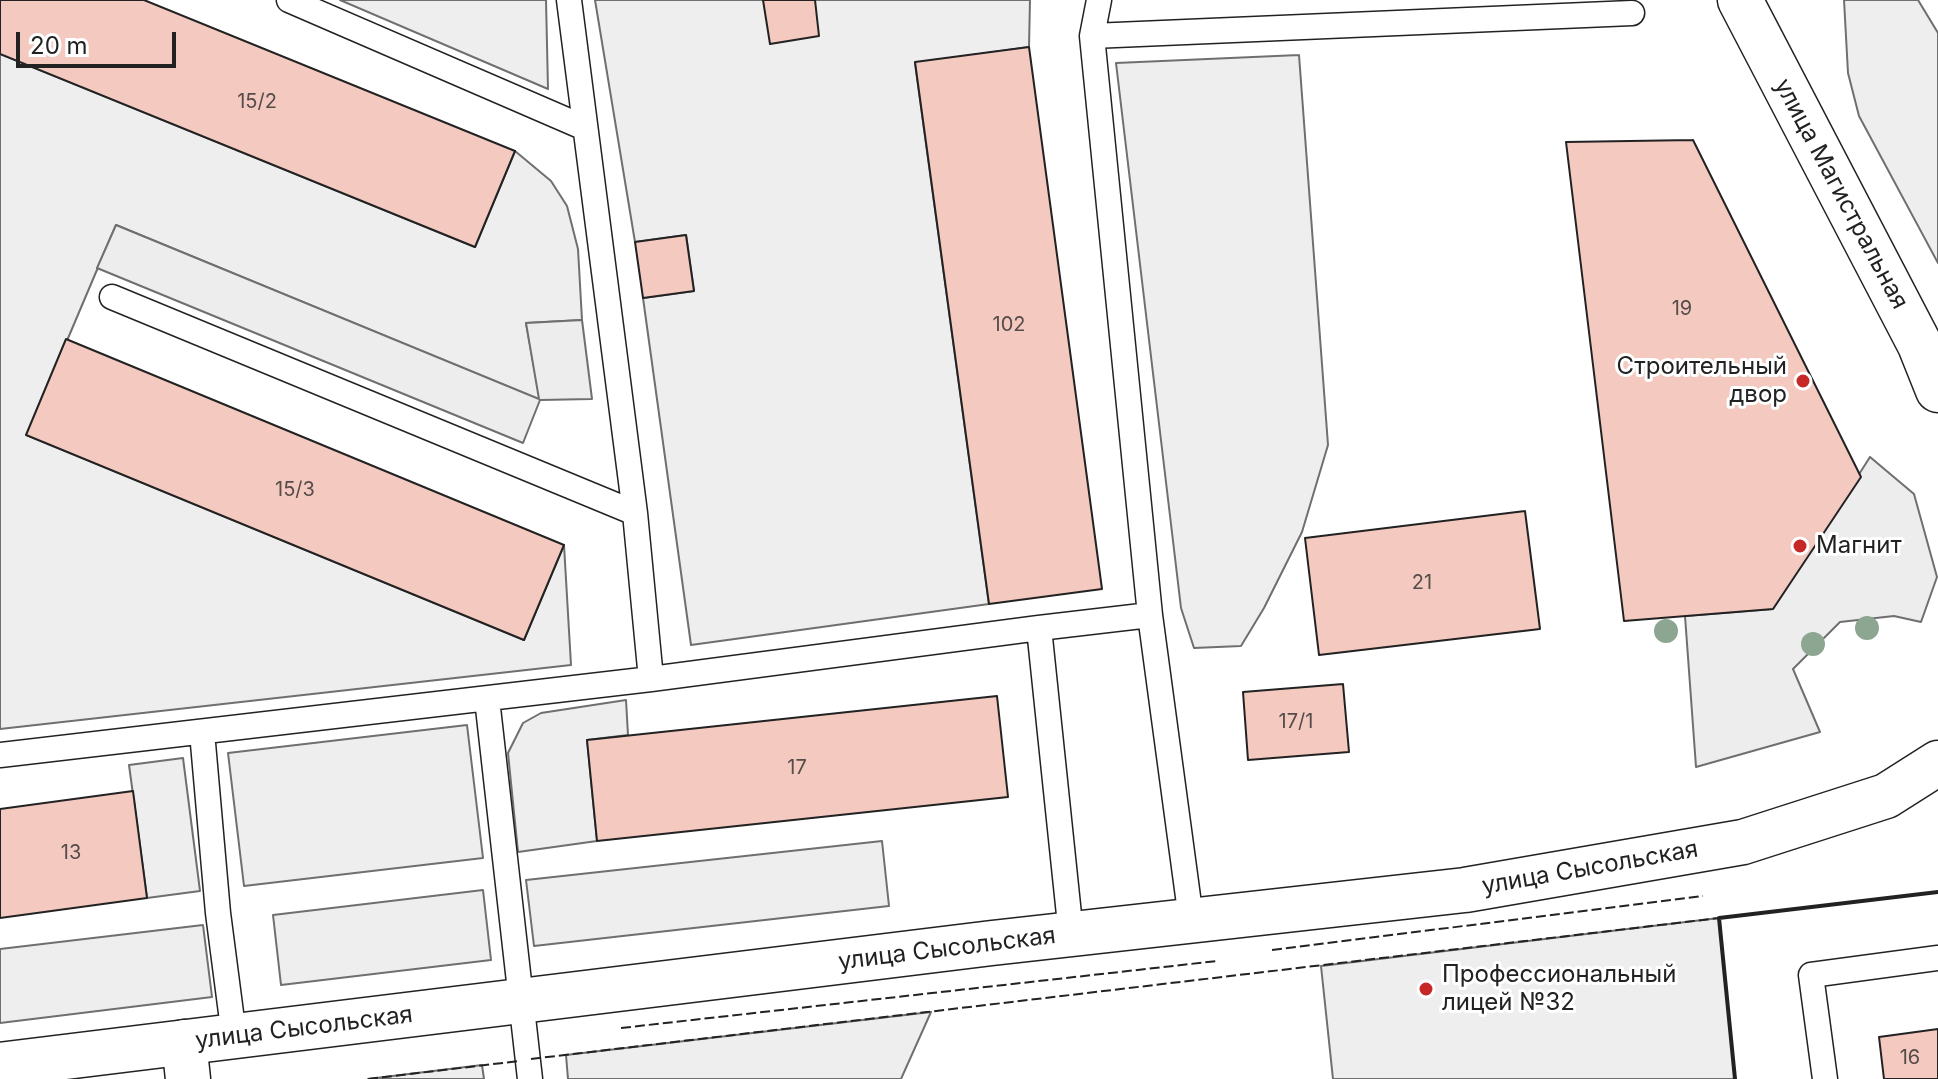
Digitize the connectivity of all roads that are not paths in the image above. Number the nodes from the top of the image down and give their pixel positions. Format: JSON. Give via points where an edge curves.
{"nodes":[{"id":1,"x":289,"y":0,"type":"edge"},
{"id":2,"x":569,"y":0,"type":"edge"},
{"id":3,"x":1099,"y":0,"type":"edge"},
{"id":4,"x":1740,"y":0,"type":"edge"},
{"id":5,"x":1632,"y":13,"type":"dead end"},
{"id":6,"x":1092,"y":36,"type":"junction"},
{"id":7,"x":585,"y":128,"type":"junction"},
{"id":8,"x":112,"y":297,"type":"dead end"},
{"id":9,"x":1938,"y":390,"type":"edge"},
{"id":10,"x":635,"y":513,"type":"junction"},
{"id":11,"x":1150,"y":615,"type":"junction"},
{"id":12,"x":1039,"y":628,"type":"junction"},
{"id":13,"x":651,"y":679,"type":"junction"},
{"id":14,"x":487,"y":699,"type":"junction"},
{"id":15,"x":202,"y":732,"type":"junction"},
{"id":16,"x":0,"y":755,"type":"edge"},
{"id":17,"x":1938,"y":763,"type":"edge"},
{"id":18,"x":1191,"y":919,"type":"junction"},
{"id":19,"x":1071,"y":934,"type":"junction"},
{"id":20,"x":1938,"y":958,"type":"edge"},
{"id":21,"x":520,"y":1001,"type":"junction"},
{"id":22,"x":234,"y":1036,"type":"junction"},
{"id":23,"x":186,"y":1061,"type":"edge"},
{"id":24,"x":0,"y":1065,"type":"edge"},
{"id":25,"x":530,"y":1079,"type":"edge"},
{"id":26,"x":1825,"y":1079,"type":"edge"}],
"edges":[{"from":1,"to":7,"type":"lane"},
{"from":2,"to":7,"type":"lane"},
{"from":3,"to":6,"type":"lane"},
{"from":4,"to":9,"type":"main road","name":"улица Магистральная","via":[[1920,345]]},
{"from":5,"to":6,"type":"lane"},
{"from":6,"to":11,"type":"lane"},
{"from":7,"to":10,"type":"lane"},
{"from":8,"to":10,"type":"lane"},
{"from":10,"to":13,"type":"lane"},
{"from":11,"to":12,"type":"lane"},
{"from":11,"to":18,"type":"lane"},
{"from":12,"to":13,"type":"lane"},
{"from":12,"to":19,"type":"lane"},
{"from":13,"to":14,"type":"lane"},
{"from":14,"to":15,"type":"lane"},
{"from":14,"to":21,"type":"lane"},
{"from":15,"to":16,"type":"lane"},
{"from":15,"to":22,"type":"lane"},
{"from":17,"to":18,"type":"main road","name":"улица Сысольская","via":[[1886,796],[1743,842],[1465,890]]},
{"from":18,"to":19,"type":"main road","name":"улица Сысольская"},
{"from":19,"to":21,"type":"main road","name":"улица Сысольская"},
{"from":20,"to":26,"type":"lane","via":[[1811,975]]},
{"from":21,"to":22,"type":"main road","name":"улица Сысольская"},
{"from":21,"to":25,"type":"lane"},
{"from":22,"to":23,"type":"main road","name":"улица Сысольская"},
{"from":23,"to":24,"type":"main road","name":"улица Сысольская"}]}
